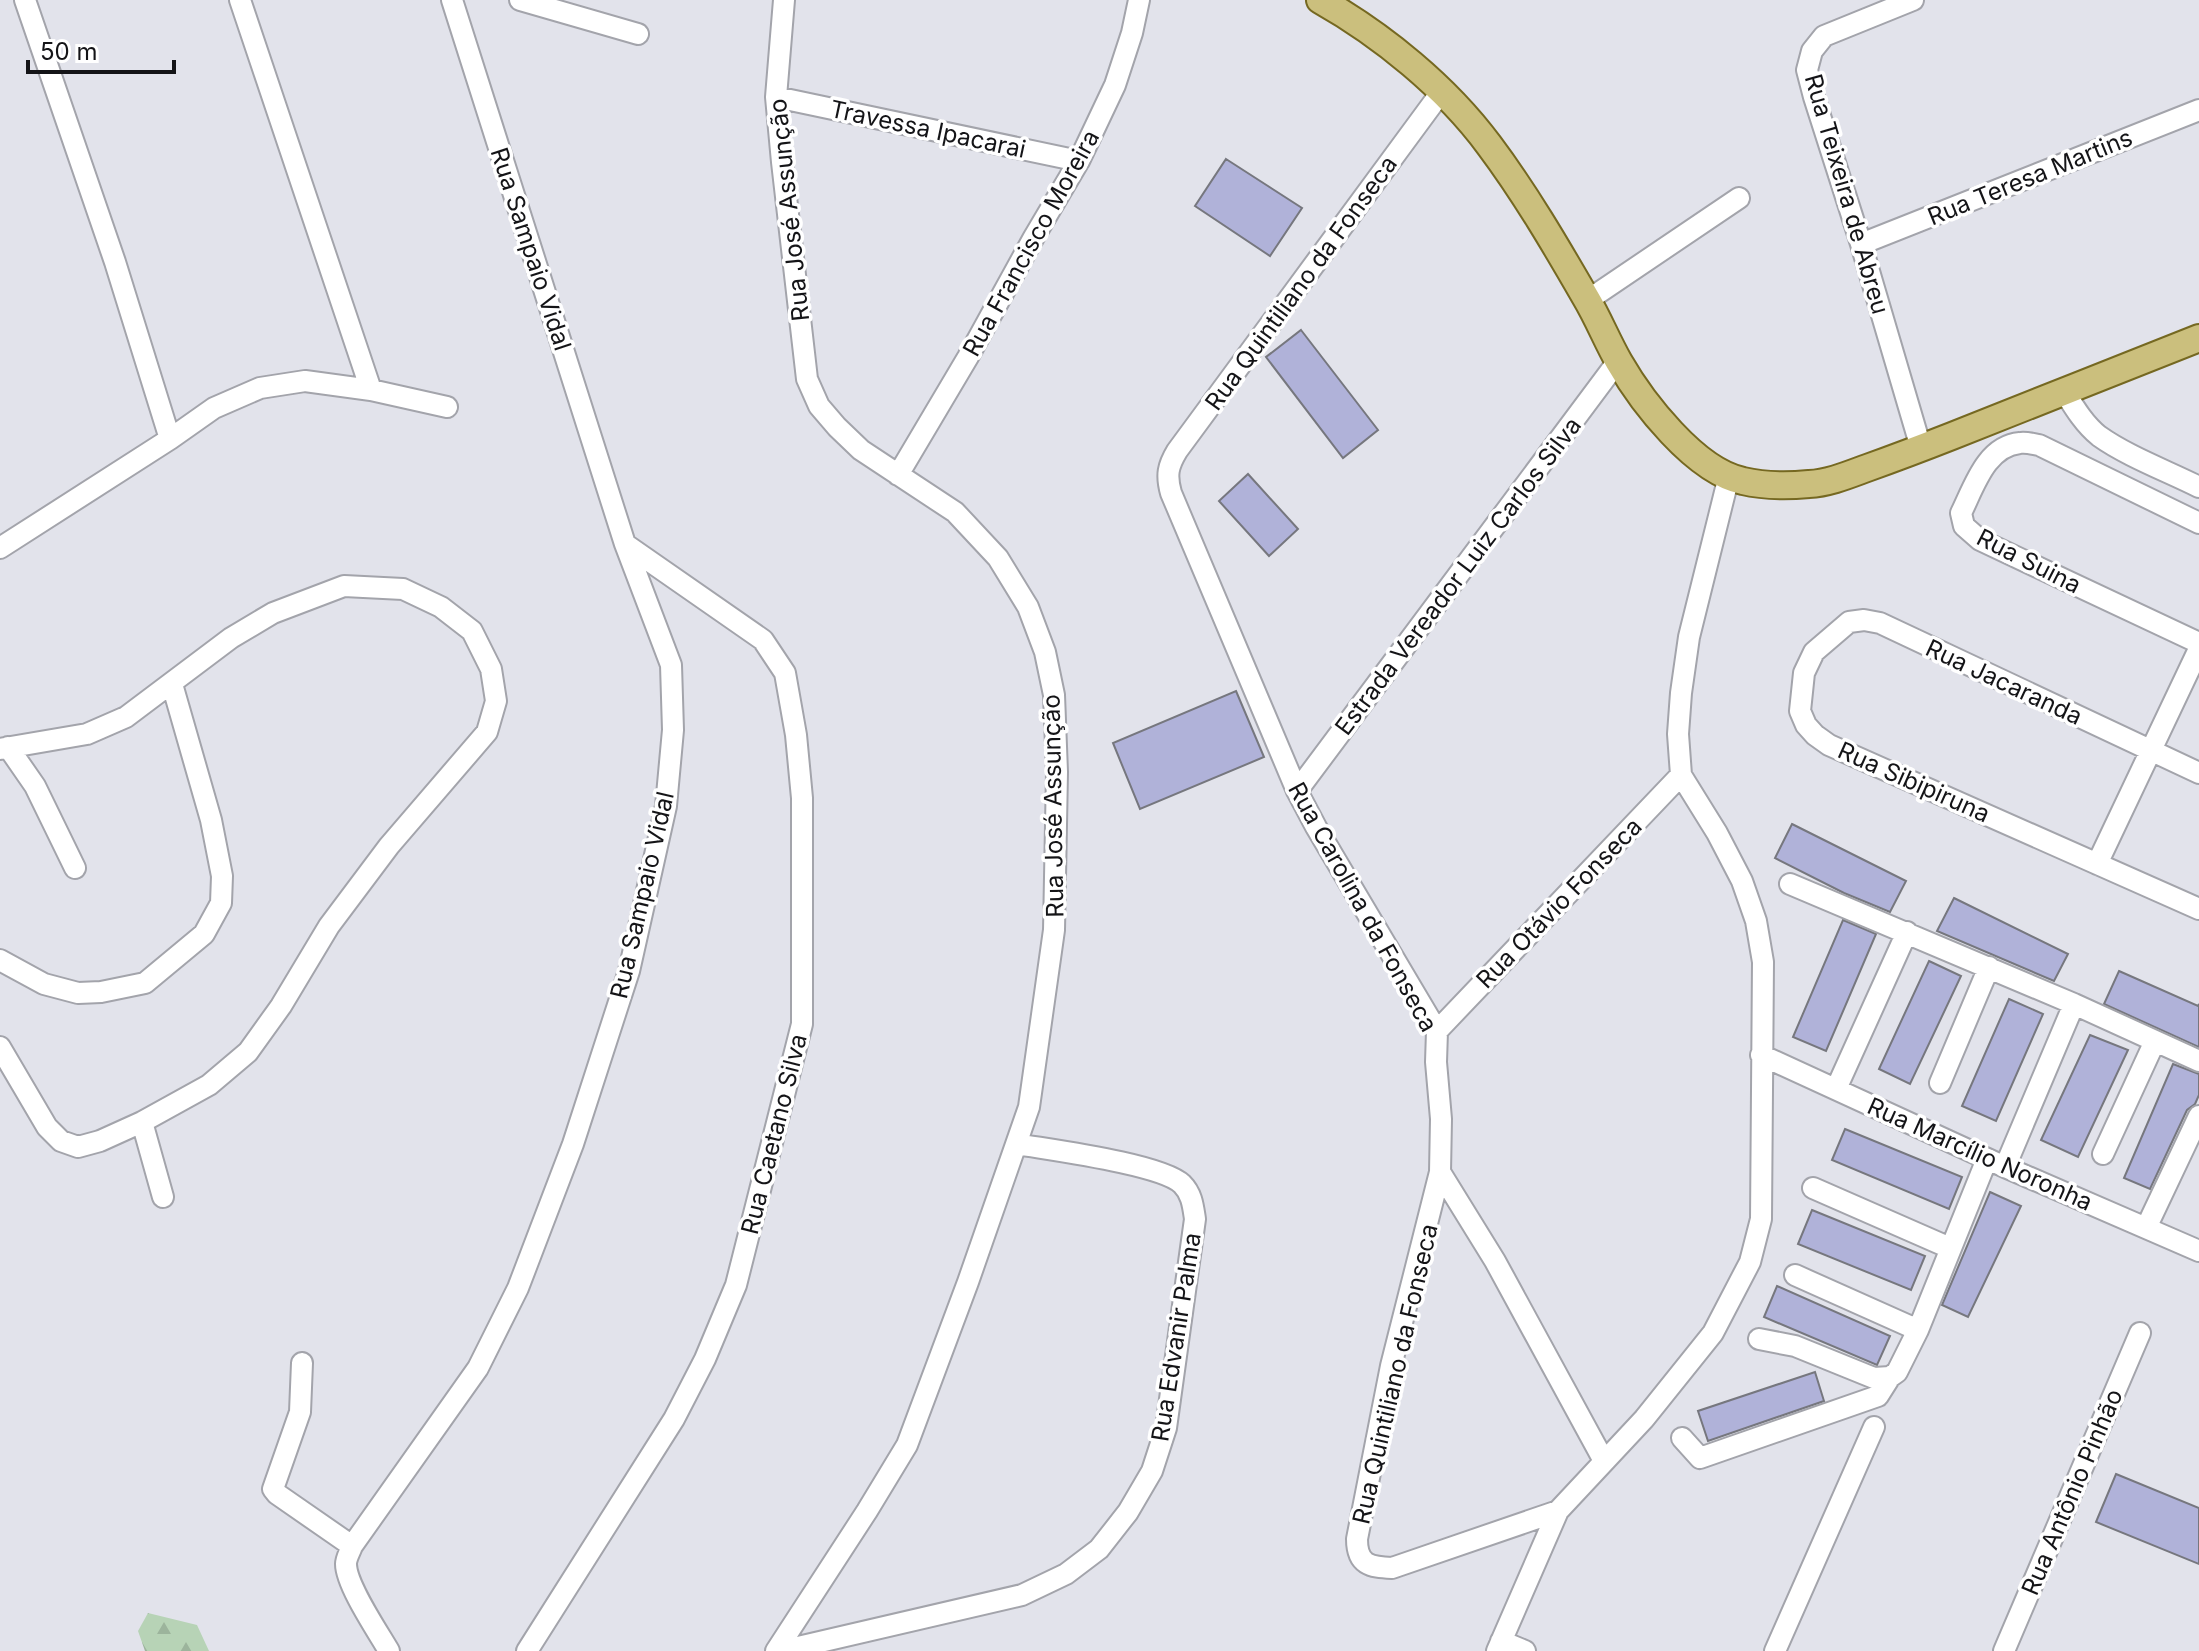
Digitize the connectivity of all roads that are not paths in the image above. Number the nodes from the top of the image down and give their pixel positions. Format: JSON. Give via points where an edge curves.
{"nodes":[{"id":1,"x":25,"y":0,"type":"edge"},
{"id":2,"x":240,"y":0,"type":"edge"},
{"id":3,"x":452,"y":0,"type":"edge"},
{"id":4,"x":520,"y":0,"type":"edge"},
{"id":5,"x":784,"y":0,"type":"edge"},
{"id":6,"x":1139,"y":0,"type":"edge"},
{"id":7,"x":1320,"y":0,"type":"edge"},
{"id":8,"x":1913,"y":0,"type":"edge"},
{"id":9,"x":638,"y":34,"type":"dead end"},
{"id":10,"x":1442,"y":91,"type":"junction"},
{"id":11,"x":776,"y":97,"type":"junction"},
{"id":12,"x":2199,"y":110,"type":"edge"},
{"id":13,"x":1079,"y":161,"type":"junction"},
{"id":14,"x":1739,"y":198,"type":"dead end"},
{"id":15,"x":1861,"y":244,"type":"junction"},
{"id":16,"x":1588,"y":300,"type":"junction"},
{"id":17,"x":2199,"y":338,"type":"edge"},
{"id":18,"x":1618,"y":361,"type":"junction"},
{"id":19,"x":371,"y":390,"type":"junction"},
{"id":20,"x":2064,"y":391,"type":"junction"},
{"id":21,"x":447,"y":407,"type":"dead end"},
{"id":22,"x":170,"y":439,"type":"junction"},
{"id":23,"x":1921,"y":448,"type":"junction"},
{"id":24,"x":898,"y":475,"type":"junction"},
{"id":25,"x":1729,"y":476,"type":"junction"},
{"id":26,"x":1167,"y":478,"type":"joint"},
{"id":27,"x":2199,"y":487,"type":"edge"},
{"id":28,"x":2199,"y":523,"type":"edge"},
{"id":29,"x":625,"y":544,"type":"junction"},
{"id":30,"x":0,"y":548,"type":"edge"},
{"id":31,"x":2199,"y":646,"type":"edge"},
{"id":32,"x":1814,"y":652,"type":"joint"},
{"id":33,"x":172,"y":684,"type":"junction"},
{"id":34,"x":4,"y":748,"type":"edge"},
{"id":35,"x":2151,"y":751,"type":"junction"},
{"id":36,"x":2199,"y":773,"type":"edge"},
{"id":37,"x":1681,"y":775,"type":"junction"},
{"id":38,"x":1297,"y":791,"type":"junction"},
{"id":39,"x":2097,"y":864,"type":"junction"},
{"id":40,"x":75,"y":868,"type":"dead end"},
{"id":41,"x":1790,"y":884,"type":"dead end"},
{"id":42,"x":2199,"y":909,"type":"edge"},
{"id":43,"x":1907,"y":932,"type":"junction"},
{"id":44,"x":0,"y":960,"type":"edge"},
{"id":45,"x":1989,"y":967,"type":"junction"},
{"id":46,"x":2074,"y":1004,"type":"junction"},
{"id":47,"x":1437,"y":1031,"type":"junction"},
{"id":48,"x":2155,"y":1041,"type":"junction"},
{"id":49,"x":0,"y":1047,"type":"edge"},
{"id":50,"x":1761,"y":1055,"type":"junction"},
{"id":51,"x":2199,"y":1061,"type":"edge"},
{"id":52,"x":1940,"y":1083,"type":"dead end"},
{"id":53,"x":1836,"y":1089,"type":"junction"},
{"id":54,"x":2199,"y":1116,"type":"edge"},
{"id":55,"x":142,"y":1122,"type":"junction"},
{"id":56,"x":1017,"y":1144,"type":"junction"},
{"id":57,"x":2103,"y":1154,"type":"dead end"},
{"id":58,"x":1996,"y":1163,"type":"junction"},
{"id":59,"x":1440,"y":1172,"type":"junction"},
{"id":60,"x":1813,"y":1188,"type":"dead end"},
{"id":61,"x":163,"y":1197,"type":"dead end"},
{"id":62,"x":2146,"y":1228,"type":"junction"},
{"id":63,"x":1950,"y":1248,"type":"junction"},
{"id":64,"x":2199,"y":1251,"type":"edge"},
{"id":65,"x":1795,"y":1275,"type":"dead end"},
{"id":66,"x":1918,"y":1330,"type":"junction"},
{"id":67,"x":2140,"y":1333,"type":"dead end"},
{"id":68,"x":1759,"y":1339,"type":"dead end"},
{"id":69,"x":302,"y":1363,"type":"dead end"},
{"id":70,"x":1890,"y":1377,"type":"junction"},
{"id":71,"x":1874,"y":1427,"type":"dead end"},
{"id":72,"x":1682,"y":1438,"type":"dead end"},
{"id":73,"x":1604,"y":1461,"type":"junction"},
{"id":74,"x":1558,"y":1511,"type":"junction"},
{"id":75,"x":352,"y":1546,"type":"junction"},
{"id":76,"x":1499,"y":1646,"type":"edge"},
{"id":77,"x":389,"y":1651,"type":"edge"},
{"id":78,"x":527,"y":1651,"type":"edge"},
{"id":79,"x":778,"y":1651,"type":"edge"},
{"id":80,"x":1525,"y":1651,"type":"edge"},
{"id":81,"x":1775,"y":1651,"type":"edge"},
{"id":82,"x":2004,"y":1651,"type":"edge"}],
"edges":[{"from":1,"to":22,"type":"street"},
{"from":2,"to":19,"type":"street"},
{"from":3,"to":29,"type":"street","name":"Rua Sampaio Vidal"},
{"from":4,"to":9,"type":"street"},
{"from":5,"to":11,"type":"street","name":"Rua José Assunção"},
{"from":6,"to":13,"type":"street","name":"Rua Francisco Moreira","via":[[1115,85]]},
{"from":7,"to":10,"type":"main road","via":[[1379,38]]},
{"from":8,"to":15,"type":"street","name":"Rua Teixeira de Abreu","via":[[1824,36],[1812,51],[1807,70]]},
{"from":10,"to":16,"type":"main road","via":[[1488,144]]},
{"from":10,"to":26,"type":"street","name":"Rua Quintiliano da Fonseca","via":[[1177,451]]},
{"from":11,"to":13,"type":"street","name":"Travessa Ipacarai"},
{"from":11,"to":24,"type":"street","name":"Rua José Assunção","via":[[807,379],[819,406],[837,427]]},
{"from":12,"to":15,"type":"street","name":"Rua Teresa Martins"},
{"from":13,"to":24,"type":"street","name":"Rua Francisco Moreira"},
{"from":14,"to":16,"type":"street"},
{"from":15,"to":23,"type":"street","name":"Rua Teixeira de Abreu"},
{"from":16,"to":18,"type":"main road"},
{"from":17,"to":20,"type":"main road"},
{"from":18,"to":25,"type":"main road","via":[[1677,438]]},
{"from":18,"to":38,"type":"street","name":"Estrada Vereador Luiz Carlos Silva"},
{"from":19,"to":21,"type":"street"},
{"from":19,"to":22,"type":"street","via":[[305,381],[260,388],[214,408]]},
{"from":20,"to":23,"type":"main road"},
{"from":20,"to":27,"type":"street","via":[[2097,434]]},
{"from":22,"to":30,"type":"street"},
{"from":23,"to":25,"type":"main road","via":[[1810,484]]},
{"from":24,"to":56,"type":"street","name":"Rua José Assunção","via":[[955,512],[998,558],[1028,607],[1054,695],[1054,930],[1029,1107]]},
{"from":25,"to":37,"type":"street","via":[[1689,637],[1679,721]]},
{"from":26,"to":38,"type":"street","name":"Rua Carolina da Fonseca"},
{"from":28,"to":31,"type":"street","name":"Rua Suina","via":[[2039,445],[2019,443],[1987,461],[1961,513],[1964,526],[1980,540]]},
{"from":29,"to":75,"type":"street","name":"Rua Sampaio Vidal","via":[[671,665],[673,730],[666,806],[629,971],[573,1144],[518,1288],[478,1368]]},
{"from":29,"to":78,"type":"street","name":"Rua Caetano Silva","via":[[763,640],[785,673],[802,798],[802,1024],[736,1285],[705,1359],[674,1419]]},
{"from":31,"to":35,"type":"street","name":"Rua Suina"},
{"from":32,"to":35,"type":"street","name":"Rua Jacaranda","via":[[1849,622],[1880,623]]},
{"from":32,"to":39,"type":"street","name":"Rua Sibipiruna","via":[[1804,673],[1800,711],[1815,735]]},
{"from":33,"to":34,"type":"street","via":[[126,717],[87,734]]},
{"from":33,"to":44,"type":"street","via":[[222,876],[221,903],[204,934],[145,983],[101,992],[78,993],[44,984]]},
{"from":33,"to":55,"type":"street","via":[[273,613],[344,586],[388,588],[403,589],[441,607],[472,631],[491,669],[496,701],[487,732],[351,896],[248,1052],[209,1085]]},
{"from":34,"to":40,"type":"street","via":[[35,786]]},
{"from":35,"to":36,"type":"street","name":"Rua Jacaranda"},
{"from":35,"to":39,"type":"street","name":"Rua Suina"},
{"from":37,"to":47,"type":"street","name":"Rua Otávio Fonseca"},
{"from":37,"to":50,"type":"street","via":[[1742,881],[1756,921],[1763,962]]},
{"from":38,"to":47,"type":"street","name":"Rua Carolina da Fonseca"},
{"from":39,"to":42,"type":"street"},
{"from":41,"to":43,"type":"street"},
{"from":43,"to":45,"type":"street"},
{"from":43,"to":53,"type":"street"},
{"from":45,"to":46,"type":"street"},
{"from":45,"to":52,"type":"street"},
{"from":46,"to":48,"type":"street"},
{"from":46,"to":58,"type":"street"},
{"from":47,"to":59,"type":"street","name":"Rua Carolina da Fonseca"},
{"from":48,"to":51,"type":"street"},
{"from":48,"to":57,"type":"street"},
{"from":49,"to":55,"type":"street","via":[[47,1127],[61,1141],[78,1147]]},
{"from":50,"to":53,"type":"street","name":"Rua Marcílio Noronha"},
{"from":50,"to":73,"type":"street","via":[[1761,1219],[1750,1262],[1713,1333]]},
{"from":53,"to":58,"type":"street","name":"Rua Marcílio Noronha"},
{"from":54,"to":62,"type":"street"},
{"from":55,"to":61,"type":"street"},
{"from":56,"to":79,"type":"street","name":"Rua José Assunção","via":[[907,1445]]},
{"from":56,"to":79,"type":"street","name":"Rua Edvanir Palma","via":[[1146,1168],[1182,1183],[1191,1195],[1195,1219],[1166,1428],[1152,1471],[1099,1549],[1066,1574],[1022,1595]]},
{"from":58,"to":62,"type":"street","name":"Rua Marcílio Noronha"},
{"from":58,"to":63,"type":"street"},
{"from":59,"to":73,"type":"street"},
{"from":59,"to":74,"type":"street","name":"Rua Quintiliano da Fonseca","via":[[1391,1366],[1357,1552],[1372,1567],[1392,1568]]},
{"from":60,"to":63,"type":"street"},
{"from":62,"to":64,"type":"street","name":"Rua Marcílio Noronha"},
{"from":63,"to":66,"type":"street"},
{"from":65,"to":66,"type":"street"},
{"from":66,"to":70,"type":"street"},
{"from":67,"to":82,"type":"street","name":"Rua Antônio Pinhão"},
{"from":68,"to":70,"type":"street","via":[[1795,1346],[1874,1378]]},
{"from":69,"to":75,"type":"street","via":[[300,1412],[274,1492]]},
{"from":70,"to":72,"type":"street","via":[[1878,1396],[1700,1458]]},
{"from":71,"to":81,"type":"street"},
{"from":73,"to":74,"type":"street"},
{"from":74,"to":76,"type":"street"},
{"from":75,"to":77,"type":"street","via":[[347,1572]]},
{"from":76,"to":80,"type":"street"}]}
